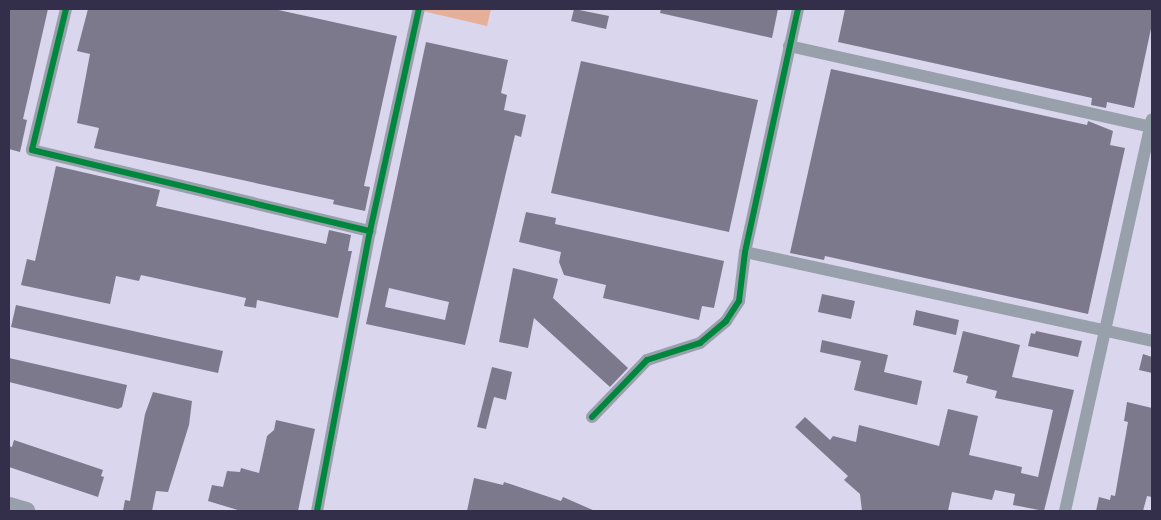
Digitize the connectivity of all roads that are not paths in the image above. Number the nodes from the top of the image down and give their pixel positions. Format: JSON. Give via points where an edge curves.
{"nodes":[{"id":1,"x":66,"y":9,"type":"edge"},
{"id":2,"x":419,"y":9,"type":"edge"},
{"id":3,"x":798,"y":9,"type":"edge"},
{"id":4,"x":789,"y":46,"type":"junction"},
{"id":5,"x":1152,"y":125,"type":"edge"},
{"id":6,"x":370,"y":231,"type":"junction"},
{"id":7,"x":745,"y":252,"type":"junction"},
{"id":8,"x":1106,"y":330,"type":"junction"},
{"id":9,"x":1152,"y":341,"type":"edge"},
{"id":10,"x":592,"y":417,"type":"dead end"},
{"id":11,"x":9,"y":506,"type":"edge"},
{"id":12,"x":26,"y":511,"type":"edge"},
{"id":13,"x":316,"y":511,"type":"edge"},
{"id":14,"x":1065,"y":511,"type":"edge"}],
"edges":[{"from":1,"to":6,"type":"street","via":[[32,150]]},
{"from":2,"to":6,"type":"street"},
{"from":3,"to":4,"type":"street"},
{"from":4,"to":5,"type":"street"},
{"from":4,"to":7,"type":"street"},
{"from":5,"to":8,"type":"street"},
{"from":6,"to":13,"type":"street"},
{"from":7,"to":8,"type":"street"},
{"from":7,"to":10,"type":"street","via":[[739,302],[726,321],[700,343],[648,360]]},
{"from":8,"to":9,"type":"street"},
{"from":8,"to":14,"type":"street"},
{"from":11,"to":12,"type":"street"}]}
